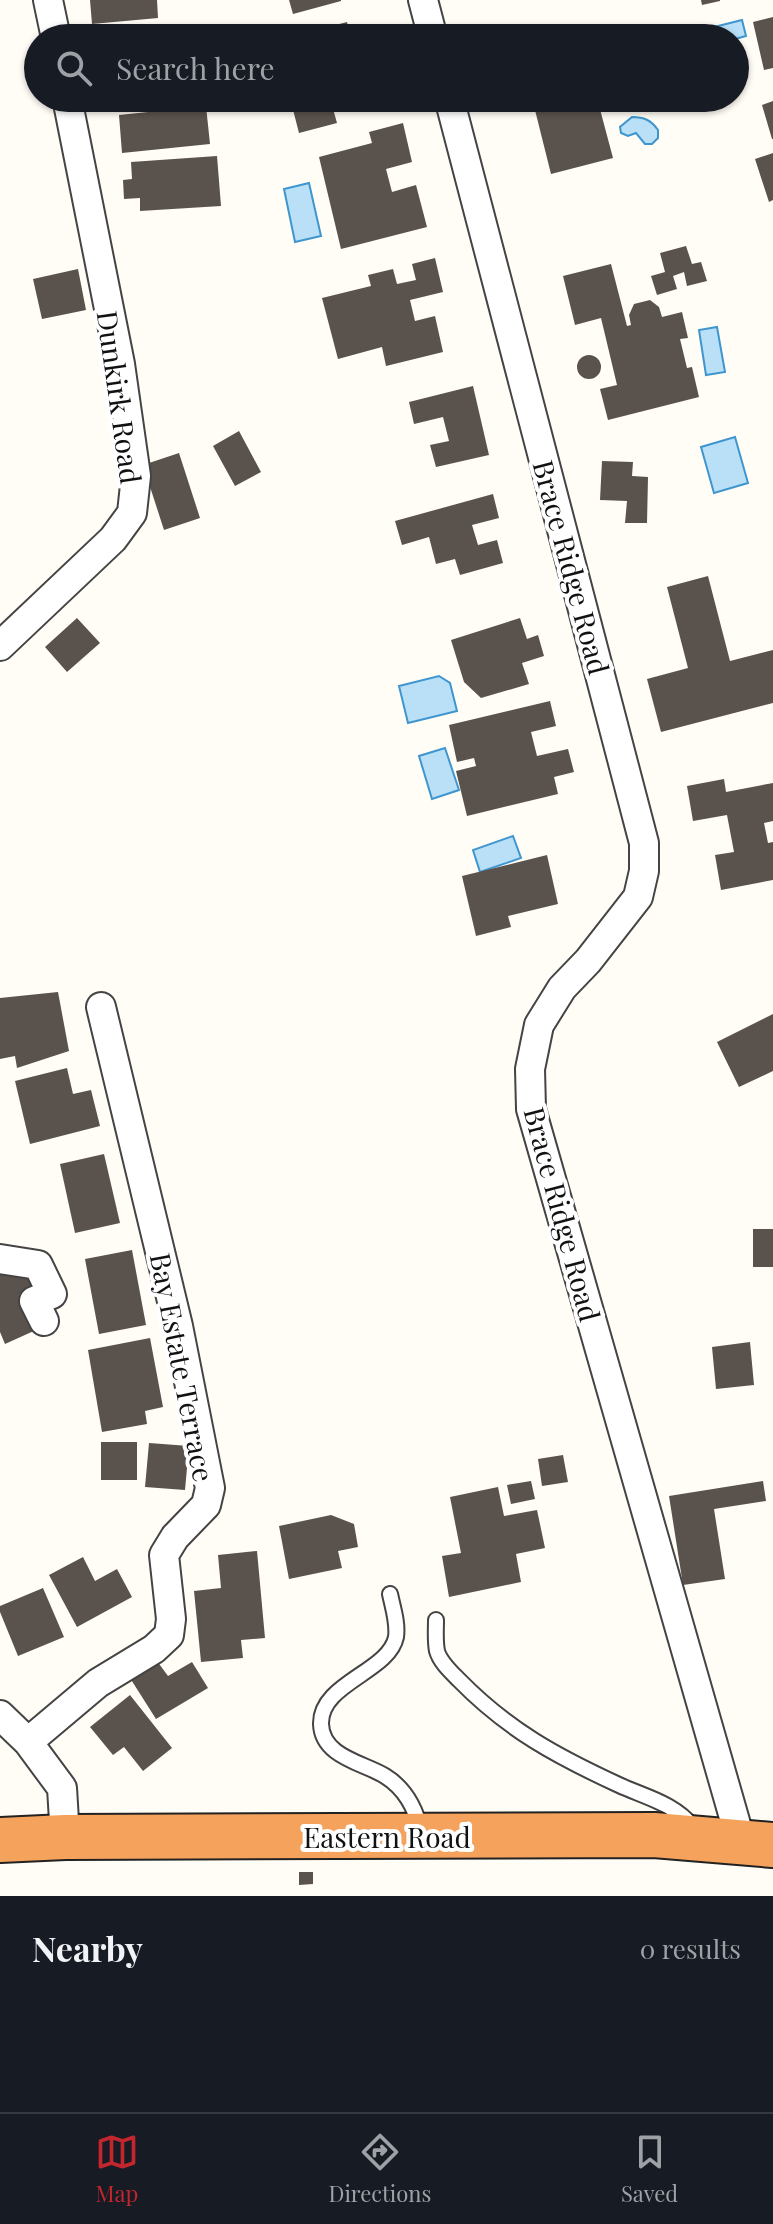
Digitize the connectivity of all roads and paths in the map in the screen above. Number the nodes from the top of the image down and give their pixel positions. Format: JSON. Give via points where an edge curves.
{"nodes":[{"id":1,"x":48,"y":0,"type":"edge"},
{"id":2,"x":423,"y":0,"type":"edge"},
{"id":3,"x":53,"y":24,"type":"edge"},
{"id":4,"x":429,"y":24,"type":"edge"},
{"id":5,"x":70,"y":112,"type":"edge"},
{"id":6,"x":453,"y":112,"type":"edge"},
{"id":7,"x":0,"y":646,"type":"edge"},
{"id":8,"x":101,"y":1007,"type":"dead end"},
{"id":9,"x":0,"y":1259,"type":"edge"},
{"id":10,"x":44,"y":1321,"type":"dead end"},
{"id":11,"x":390,"y":1594,"type":"dead end"},
{"id":12,"x":436,"y":1620,"type":"dead end"},
{"id":13,"x":0,"y":1715,"type":"edge"},
{"id":14,"x":28,"y":1742,"type":"junction"},
{"id":15,"x":422,"y":1836,"type":"junction"},
{"id":16,"x":65,"y":1837,"type":"junction"},
{"id":17,"x":697,"y":1839,"type":"junction"},
{"id":18,"x":0,"y":1840,"type":"edge"},
{"id":19,"x":757,"y":1843,"type":"edge"}],
"edges":[{"from":1,"to":3,"type":"street"},
{"from":2,"to":4,"type":"street"},
{"from":5,"to":7,"type":"street","name":"Dunkirk Road","via":[[120,364],[136,476],[132,513],[113,539]]},
{"from":6,"to":19,"type":"street","name":"Brace Ridge Road","via":[[644,843],[638,897],[562,988],[539,1025],[530,1069],[531,1109]]},
{"from":8,"to":14,"type":"street","name":"Bay Estate Terrace","via":[[178,1326],[210,1488],[206,1505],[164,1555],[169,1635],[98,1683]]},
{"from":9,"to":10,"type":"street","via":[[38,1265],[52,1294],[34,1301]]},
{"from":11,"to":15,"type":"lane","via":[[396,1624],[391,1650],[335,1695],[321,1725],[338,1752],[398,1787],[416,1810]]},
{"from":12,"to":17,"type":"lane","via":[[437,1652],[446,1667],[496,1716],[537,1745],[662,1802],[692,1825]]},
{"from":13,"to":14,"type":"street"},
{"from":14,"to":16,"type":"street","via":[[62,1788]]},
{"from":15,"to":16,"type":"highway","name":"Eastern Road"},
{"from":15,"to":17,"type":"highway","name":"Eastern Road"},
{"from":16,"to":18,"type":"highway","name":"Eastern Road"},
{"from":17,"to":19,"type":"highway","name":"Eastern Road"}]}
